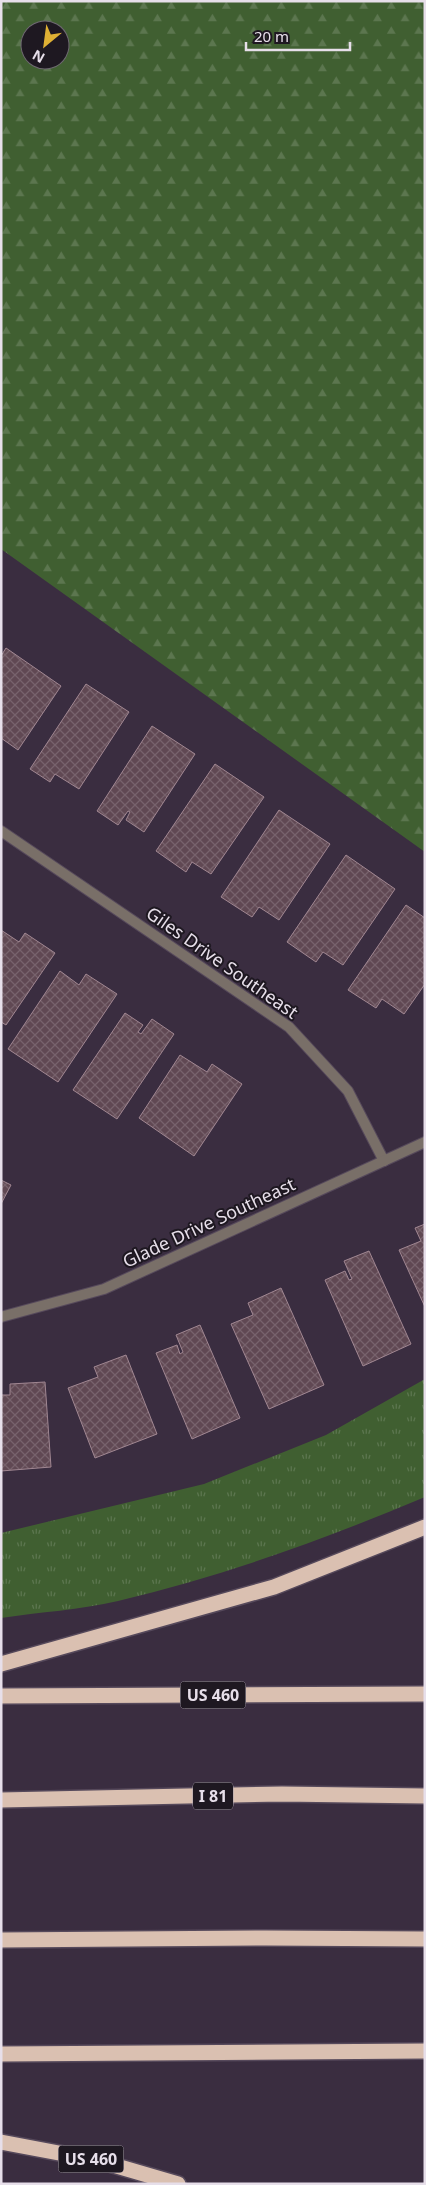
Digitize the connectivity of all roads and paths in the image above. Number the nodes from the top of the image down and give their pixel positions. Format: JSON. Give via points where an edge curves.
{"nodes":[{"id":1,"x":1,"y":831,"type":"edge"},
{"id":2,"x":425,"y":1142,"type":"edge"},
{"id":3,"x":384,"y":1161,"type":"junction"},
{"id":4,"x":1,"y":1317,"type":"edge"},
{"id":5,"x":425,"y":1527,"type":"edge"},
{"id":6,"x":1,"y":1664,"type":"edge"},
{"id":7,"x":425,"y":1694,"type":"edge"},
{"id":8,"x":1,"y":1696,"type":"edge"},
{"id":9,"x":425,"y":1796,"type":"edge"},
{"id":10,"x":1,"y":1800,"type":"edge"},
{"id":11,"x":425,"y":1939,"type":"edge"},
{"id":12,"x":1,"y":1940,"type":"edge"},
{"id":13,"x":425,"y":2051,"type":"edge"},
{"id":14,"x":1,"y":2054,"type":"edge"},
{"id":15,"x":1,"y":2142,"type":"edge"},
{"id":16,"x":178,"y":2184,"type":"edge"}],
"edges":[{"from":1,"to":3,"type":"street","name":"Giles Drive Southeast","via":[[289,1027],[348,1091]]},
{"from":2,"to":3,"type":"street","name":"Glade Drive Southeast"},
{"from":3,"to":4,"type":"street","name":"Glade Drive Southeast","via":[[104,1289]]},
{"from":5,"to":6,"type":"highway","via":[[274,1587]]},
{"from":7,"to":8,"type":"highway","number":"US 460"},
{"from":9,"to":10,"type":"highway","number":"I 81","via":[[282,1794]]},
{"from":11,"to":12,"type":"highway"},
{"from":13,"to":14,"type":"highway"},
{"from":15,"to":16,"type":"highway","number":"US 460","via":[[96,2160]]}]}
